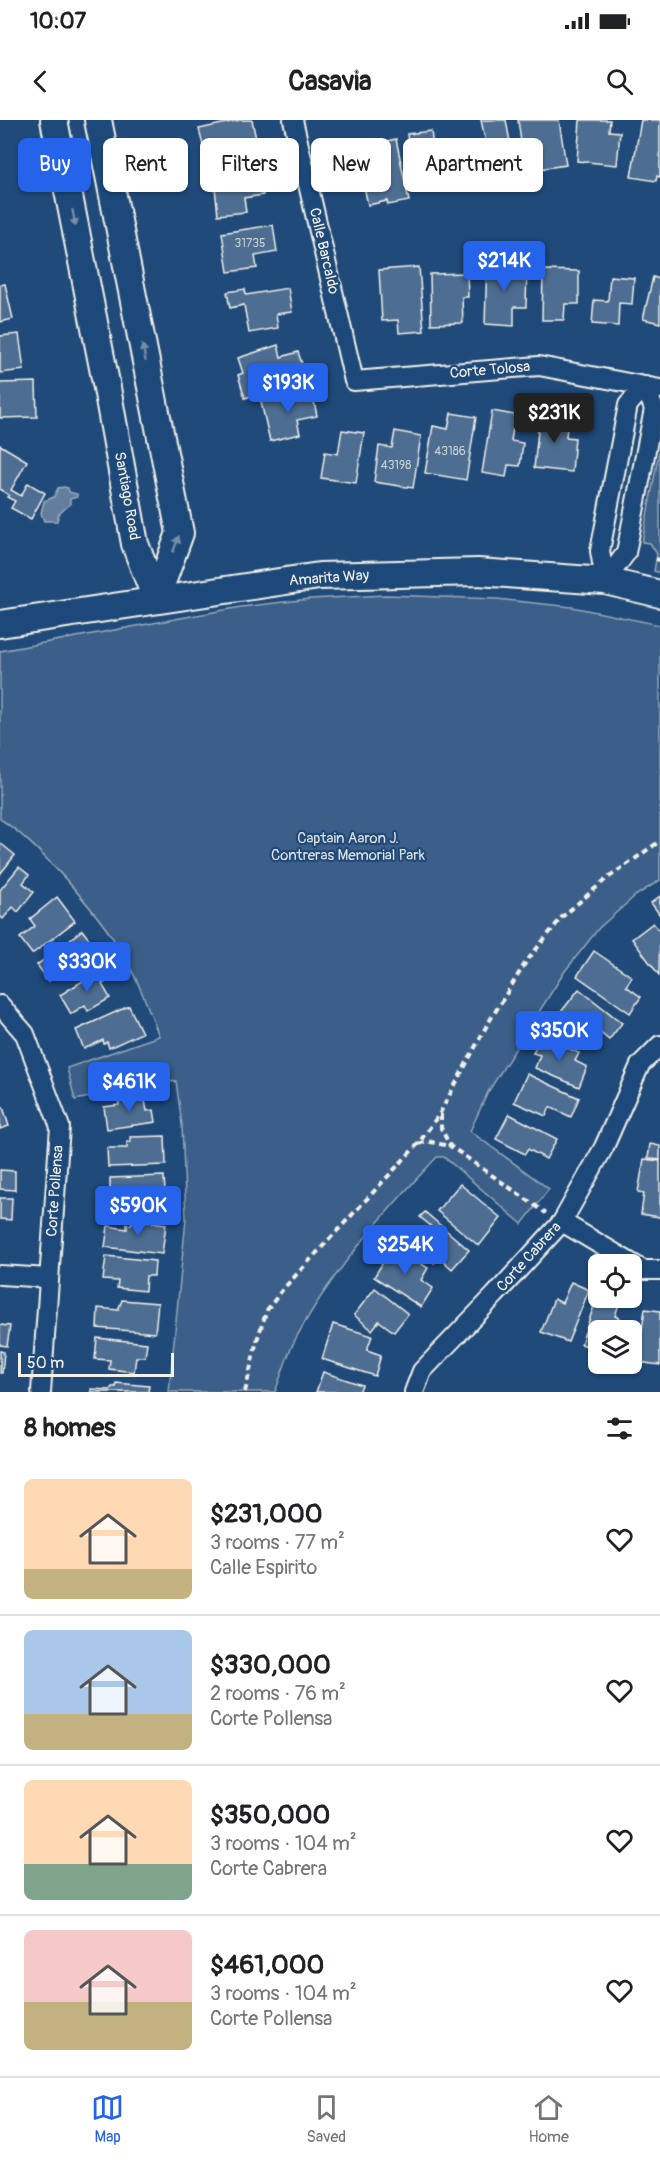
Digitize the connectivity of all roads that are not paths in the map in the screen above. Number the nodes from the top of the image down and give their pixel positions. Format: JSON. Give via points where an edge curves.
{"nodes":[{"id":1,"x":54,"y":120,"type":"edge"},
{"id":2,"x":98,"y":120,"type":"edge"},
{"id":3,"x":298,"y":121,"type":"edge"},
{"id":4,"x":354,"y":381,"type":"joint"},
{"id":5,"x":652,"y":387,"type":"edge"},
{"id":6,"x":605,"y":581,"type":"junction"},
{"id":7,"x":660,"y":594,"type":"edge"},
{"id":8,"x":156,"y":599,"type":"junction"},
{"id":9,"x":0,"y":624,"type":"edge"},
{"id":10,"x":0,"y":1005,"type":"edge"},
{"id":11,"x":660,"y":1046,"type":"edge"},
{"id":12,"x":562,"y":1222,"type":"junction"},
{"id":13,"x":660,"y":1270,"type":"edge"},
{"id":14,"x":0,"y":1275,"type":"edge"},
{"id":15,"x":49,"y":1278,"type":"junction"},
{"id":16,"x":41,"y":1392,"type":"edge"},
{"id":17,"x":414,"y":1392,"type":"edge"}],
"edges":[{"from":1,"to":8,"type":"street","name":"Santiago Road","one_way":true,"via":[[135,544]]},
{"from":8,"to":2,"type":"street","one_way":true,"via":[[180,533]]},
{"from":3,"to":4,"type":"street","name":"Calle Barcaldo"},
{"from":4,"to":5,"type":"street","name":"Corte Tolosa","via":[[539,366]]},
{"from":5,"to":6,"type":"street","via":[[654,409],[626,553]]},
{"from":5,"to":6,"type":"street","via":[[628,405],[600,551]]},
{"from":6,"to":7,"type":"street","name":"Amarita Way"},
{"from":6,"to":8,"type":"street","name":"Amarita Way","via":[[478,572],[319,576]]},
{"from":8,"to":9,"type":"street","name":"Amarita Way"},
{"from":10,"to":15,"type":"street","name":"Corte Pollensa","via":[[25,1034],[60,1127]]},
{"from":11,"to":12,"type":"street","name":"Corte Cabrera","via":[[640,1065],[604,1147]]},
{"from":12,"to":13,"type":"street","via":[[643,1269]]},
{"from":12,"to":17,"type":"street","name":"Corte Cabrera","via":[[422,1371]]},
{"from":14,"to":15,"type":"street"},
{"from":15,"to":16,"type":"street","name":"Corte Pollensa"}]}
